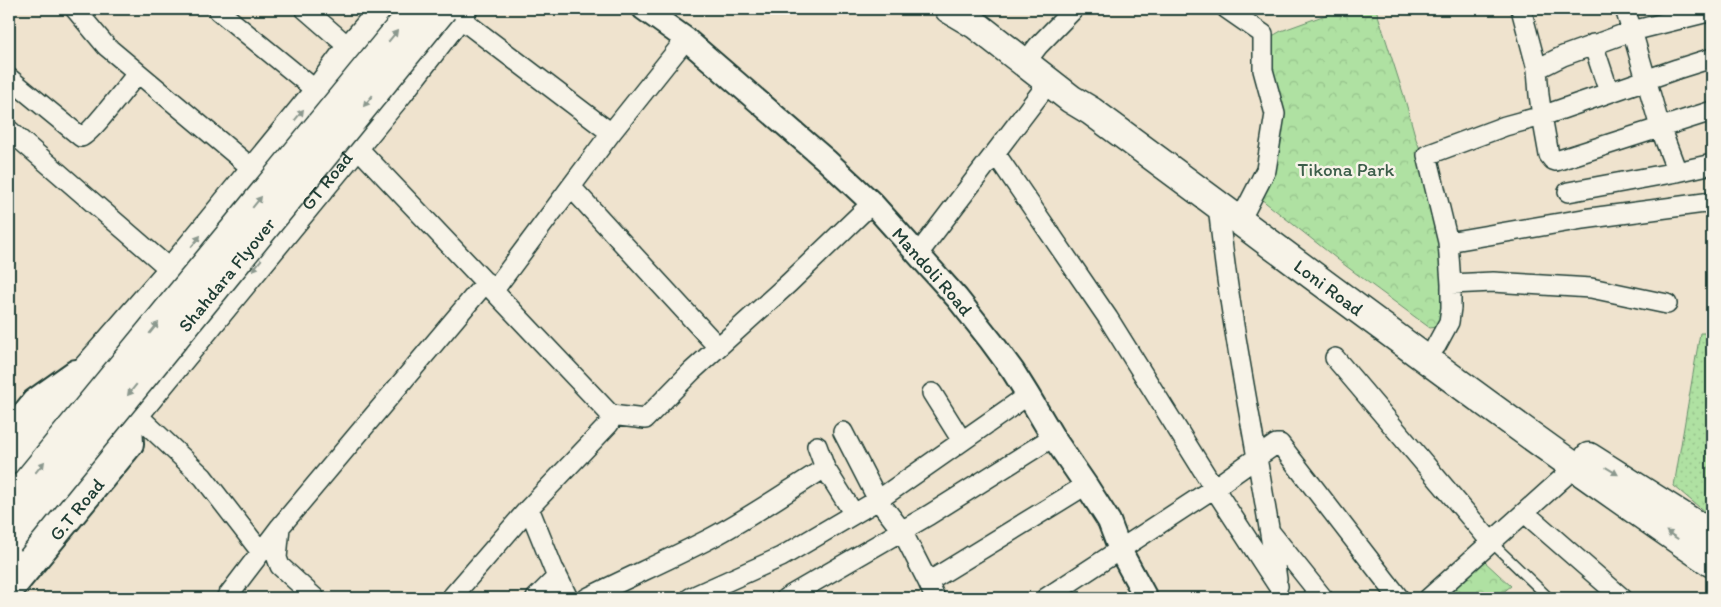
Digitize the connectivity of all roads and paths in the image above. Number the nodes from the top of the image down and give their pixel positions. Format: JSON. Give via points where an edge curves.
{"nodes":[{"id":1,"x":75,"y":9,"type":"edge"},
{"id":2,"x":219,"y":9,"type":"edge"},
{"id":3,"x":305,"y":9,"type":"edge"},
{"id":4,"x":384,"y":9,"type":"edge"},
{"id":5,"x":415,"y":9,"type":"edge"},
{"id":6,"x":644,"y":9,"type":"edge"},
{"id":7,"x":949,"y":9,"type":"edge"},
{"id":8,"x":970,"y":9,"type":"edge"},
{"id":9,"x":1074,"y":9,"type":"edge"},
{"id":10,"x":1521,"y":9,"type":"edge"},
{"id":11,"x":1625,"y":9,"type":"edge"},
{"id":12,"x":1235,"y":10,"type":"edge"},
{"id":13,"x":454,"y":11,"type":"edge"},
{"id":14,"x":1712,"y":11,"type":"edge"},
{"id":15,"x":1681,"y":13,"type":"edge"},
{"id":16,"x":1632,"y":31,"type":"junction"},
{"id":17,"x":686,"y":39,"type":"junction"},
{"id":18,"x":1593,"y":44,"type":"junction"},
{"id":19,"x":350,"y":49,"type":"junction"},
{"id":20,"x":1712,"y":58,"type":"edge"},
{"id":21,"x":1028,"y":59,"type":"junction"},
{"id":22,"x":1537,"y":69,"type":"junction"},
{"id":23,"x":138,"y":73,"type":"junction"},
{"id":24,"x":9,"y":78,"type":"edge"},
{"id":25,"x":1647,"y":80,"type":"junction"},
{"id":26,"x":1048,"y":82,"type":"junction"},
{"id":27,"x":318,"y":92,"type":"junction"},
{"id":28,"x":399,"y":92,"type":"junction"},
{"id":29,"x":1609,"y":92,"type":"junction"},
{"id":30,"x":1712,"y":111,"type":"edge"},
{"id":31,"x":1542,"y":116,"type":"junction"},
{"id":32,"x":1660,"y":127,"type":"junction"},
{"id":33,"x":9,"y":130,"type":"edge"},
{"id":34,"x":611,"y":133,"type":"junction"},
{"id":35,"x":356,"y":145,"type":"junction"},
{"id":36,"x":994,"y":153,"type":"junction"},
{"id":37,"x":1712,"y":164,"type":"edge"},
{"id":38,"x":254,"y":170,"type":"junction"},
{"id":39,"x":1677,"y":172,"type":"junction"},
{"id":40,"x":571,"y":187,"type":"junction"},
{"id":41,"x":1568,"y":192,"type":"dead end"},
{"id":42,"x":1712,"y":202,"type":"edge"},
{"id":43,"x":872,"y":203,"type":"junction"},
{"id":44,"x":1234,"y":211,"type":"junction"},
{"id":45,"x":1448,"y":242,"type":"junction"},
{"id":46,"x":918,"y":254,"type":"junction"},
{"id":47,"x":172,"y":271,"type":"junction"},
{"id":48,"x":1450,"y":284,"type":"junction"},
{"id":49,"x":490,"y":286,"type":"junction"},
{"id":50,"x":1667,"y":304,"type":"dead end"},
{"id":51,"x":718,"y":346,"type":"junction"},
{"id":52,"x":1436,"y":346,"type":"junction"},
{"id":53,"x":96,"y":358,"type":"junction"},
{"id":54,"x":1335,"y":358,"type":"dead end"},
{"id":55,"x":932,"y":392,"type":"dead end"},
{"id":56,"x":1028,"y":395,"type":"junction"},
{"id":57,"x":611,"y":415,"type":"junction"},
{"id":58,"x":132,"y":418,"type":"junction"},
{"id":59,"x":843,"y":432,"type":"dead end"},
{"id":60,"x":9,"y":434,"type":"edge"},
{"id":61,"x":1053,"y":437,"type":"junction"},
{"id":62,"x":962,"y":441,"type":"junction"},
{"id":63,"x":817,"y":446,"type":"dead end"},
{"id":64,"x":1258,"y":456,"type":"junction"},
{"id":65,"x":9,"y":462,"type":"edge"},
{"id":66,"x":1582,"y":462,"type":"junction"},
{"id":67,"x":825,"y":468,"type":"junction"},
{"id":68,"x":1086,"y":485,"type":"junction"},
{"id":69,"x":1214,"y":488,"type":"junction"},
{"id":70,"x":878,"y":500,"type":"junction"},
{"id":71,"x":9,"y":504,"type":"edge"},
{"id":72,"x":529,"y":508,"type":"junction"},
{"id":73,"x":1525,"y":513,"type":"junction"},
{"id":74,"x":854,"y":514,"type":"junction"},
{"id":75,"x":280,"y":527,"type":"junction"},
{"id":76,"x":902,"y":531,"type":"junction"},
{"id":77,"x":1270,"y":534,"type":"junction"},
{"id":78,"x":1712,"y":535,"type":"edge"},
{"id":79,"x":9,"y":541,"type":"edge"},
{"id":80,"x":1491,"y":542,"type":"junction"},
{"id":81,"x":1120,"y":550,"type":"junction"},
{"id":82,"x":261,"y":552,"type":"junction"},
{"id":83,"x":1712,"y":563,"type":"edge"},
{"id":84,"x":9,"y":567,"type":"edge"},
{"id":85,"x":555,"y":571,"type":"junction"},
{"id":86,"x":932,"y":590,"type":"edge"},
{"id":87,"x":9,"y":591,"type":"edge"},
{"id":88,"x":1279,"y":592,"type":"edge"},
{"id":89,"x":226,"y":598,"type":"edge"},
{"id":90,"x":315,"y":598,"type":"edge"},
{"id":91,"x":451,"y":598,"type":"edge"},
{"id":92,"x":536,"y":598,"type":"edge"},
{"id":93,"x":568,"y":598,"type":"edge"},
{"id":94,"x":587,"y":598,"type":"edge"},
{"id":95,"x":690,"y":598,"type":"edge"},
{"id":96,"x":786,"y":598,"type":"edge"},
{"id":97,"x":1046,"y":598,"type":"edge"},
{"id":98,"x":1146,"y":598,"type":"edge"},
{"id":99,"x":1323,"y":598,"type":"edge"},
{"id":100,"x":1399,"y":598,"type":"edge"},
{"id":101,"x":1428,"y":598,"type":"edge"},
{"id":102,"x":1549,"y":598,"type":"edge"},
{"id":103,"x":1622,"y":598,"type":"edge"}],
"edges":[{"from":1,"to":23,"type":"street","via":[[106,46]]},
{"from":2,"to":27,"type":"street"},
{"from":3,"to":19,"type":"street"},
{"from":4,"to":19,"type":"main road"},
{"from":71,"to":5,"type":"main road","name":"Shahdara Flyover","one_way":true,"bridge":true},
{"from":6,"to":17,"type":"street","name":"Mandoli Road"},
{"from":7,"to":21,"type":"main road","name":"Loni Road"},
{"from":8,"to":21,"type":"main road","name":"Loni Road"},
{"from":9,"to":21,"type":"street"},
{"from":10,"to":22,"type":"street"},
{"from":11,"to":16,"type":"street"},
{"from":12,"to":44,"type":"street","via":[[1263,34],[1263,70],[1275,114],[1266,170]]},
{"from":13,"to":28,"type":"main road","name":"GT Road"},
{"from":13,"to":34,"type":"street"},
{"from":13,"to":79,"type":"main road","name":"Shahdara Flyover","one_way":true,"bridge":true},
{"from":14,"to":15,"type":"street"},
{"from":15,"to":16,"type":"street"},
{"from":16,"to":18,"type":"street"},
{"from":16,"to":25,"type":"street"},
{"from":17,"to":34,"type":"street"},
{"from":17,"to":43,"type":"street","name":"Mandoli Road"},
{"from":18,"to":22,"type":"street"},
{"from":18,"to":29,"type":"street"},
{"from":19,"to":27,"type":"main road"},
{"from":19,"to":28,"type":"street"},
{"from":20,"to":25,"type":"street"},
{"from":21,"to":26,"type":"main road","name":"Loni Road"},
{"from":21,"to":44,"type":"main road","name":"Loni Road"},
{"from":22,"to":31,"type":"street"},
{"from":23,"to":24,"type":"street","via":[[81,137]]},
{"from":23,"to":38,"type":"street"},
{"from":25,"to":29,"type":"street"},
{"from":25,"to":32,"type":"street"},
{"from":26,"to":36,"type":"street"},
{"from":26,"to":44,"type":"main road","name":"Loni Road"},
{"from":38,"to":27,"type":"main road","one_way":true},
{"from":28,"to":35,"type":"main road","name":"GT Road"},
{"from":29,"to":31,"type":"street"},
{"from":30,"to":32,"type":"street"},
{"from":31,"to":32,"type":"street","via":[[1549,155],[1556,161]]},
{"from":31,"to":45,"type":"street","via":[[1505,126],[1428,155]]},
{"from":32,"to":39,"type":"street"},
{"from":33,"to":47,"type":"street"},
{"from":34,"to":40,"type":"street"},
{"from":35,"to":49,"type":"street"},
{"from":35,"to":58,"type":"main road","name":"GT Road","one_way":true},
{"from":36,"to":46,"type":"street"},
{"from":36,"to":69,"type":"street","via":[[1108,318]]},
{"from":37,"to":39,"type":"street"},
{"from":47,"to":38,"type":"main road","one_way":true},
{"from":39,"to":41,"type":"street"},
{"from":40,"to":49,"type":"street"},
{"from":40,"to":51,"type":"street"},
{"from":42,"to":45,"type":"street","via":[[1583,219]]},
{"from":43,"to":46,"type":"street","name":"Mandoli Road"},
{"from":43,"to":51,"type":"street"},
{"from":44,"to":52,"type":"main road","name":"Loni Road","via":[[1364,293]]},
{"from":44,"to":64,"type":"street","via":[[1223,248],[1242,377]]},
{"from":44,"to":66,"type":"main road","name":"Loni Road","via":[[1418,354]]},
{"from":45,"to":48,"type":"street"},
{"from":46,"to":56,"type":"street","name":"Mandoli Road","via":[[958,298]]},
{"from":47,"to":53,"type":"main road"},
{"from":48,"to":50,"type":"street","via":[[1493,282],[1591,288]]},
{"from":48,"to":52,"type":"street","via":[[1449,322]]},
{"from":49,"to":57,"type":"street"},
{"from":49,"to":75,"type":"street"},
{"from":51,"to":57,"type":"street","via":[[645,419]]},
{"from":52,"to":66,"type":"main road","name":"Loni Road","via":[[1574,449]]},
{"from":53,"to":60,"type":"main road","via":[[35,402]]},
{"from":53,"to":65,"type":"main road"},
{"from":54,"to":80,"type":"street"},
{"from":55,"to":62,"type":"street"},
{"from":56,"to":61,"type":"street","name":"Mandoli Road"},
{"from":56,"to":62,"type":"street"},
{"from":57,"to":72,"type":"street","via":[[609,424]]},
{"from":58,"to":82,"type":"street","via":[[203,477]]},
{"from":58,"to":84,"type":"main road"},
{"from":58,"to":87,"type":"main road","name":"G.T Road","via":[[130,444]]},
{"from":59,"to":70,"type":"street"},
{"from":61,"to":68,"type":"street","name":"Mandoli Road"},
{"from":61,"to":76,"type":"street"},
{"from":62,"to":70,"type":"street"},
{"from":63,"to":67,"type":"street"},
{"from":64,"to":69,"type":"street"},
{"from":64,"to":77,"type":"street"},
{"from":64,"to":100,"type":"street","via":[[1276,444],[1281,445]]},
{"from":66,"to":73,"type":"street"},
{"from":66,"to":78,"type":"main road","name":"Loni Road","one_way":true},
{"from":83,"to":66,"type":"main road","name":"Loni Road","one_way":true},
{"from":67,"to":74,"type":"street"},
{"from":67,"to":94,"type":"street","via":[[710,539]]},
{"from":68,"to":81,"type":"street","name":"Mandoli Road","via":[[1108,521]]},
{"from":68,"to":86,"type":"street"},
{"from":69,"to":81,"type":"street"},
{"from":69,"to":88,"type":"street"},
{"from":70,"to":74,"type":"street"},
{"from":70,"to":76,"type":"street"},
{"from":72,"to":85,"type":"street"},
{"from":72,"to":91,"type":"street"},
{"from":73,"to":80,"type":"street"},
{"from":73,"to":103,"type":"street"},
{"from":74,"to":95,"type":"street","via":[[781,558]]},
{"from":75,"to":82,"type":"street"},
{"from":75,"to":90,"type":"street","via":[[277,558],[280,566]]},
{"from":76,"to":86,"type":"street"},
{"from":76,"to":96,"type":"street"},
{"from":77,"to":88,"type":"street"},
{"from":77,"to":99,"type":"street"},
{"from":80,"to":101,"type":"street"},
{"from":80,"to":102,"type":"lane"},
{"from":81,"to":97,"type":"street"},
{"from":81,"to":98,"type":"street","name":"Mandoli Road"},
{"from":82,"to":89,"type":"street"},
{"from":85,"to":92,"type":"street","via":[[554,579]]},
{"from":85,"to":93,"type":"street"}]}
